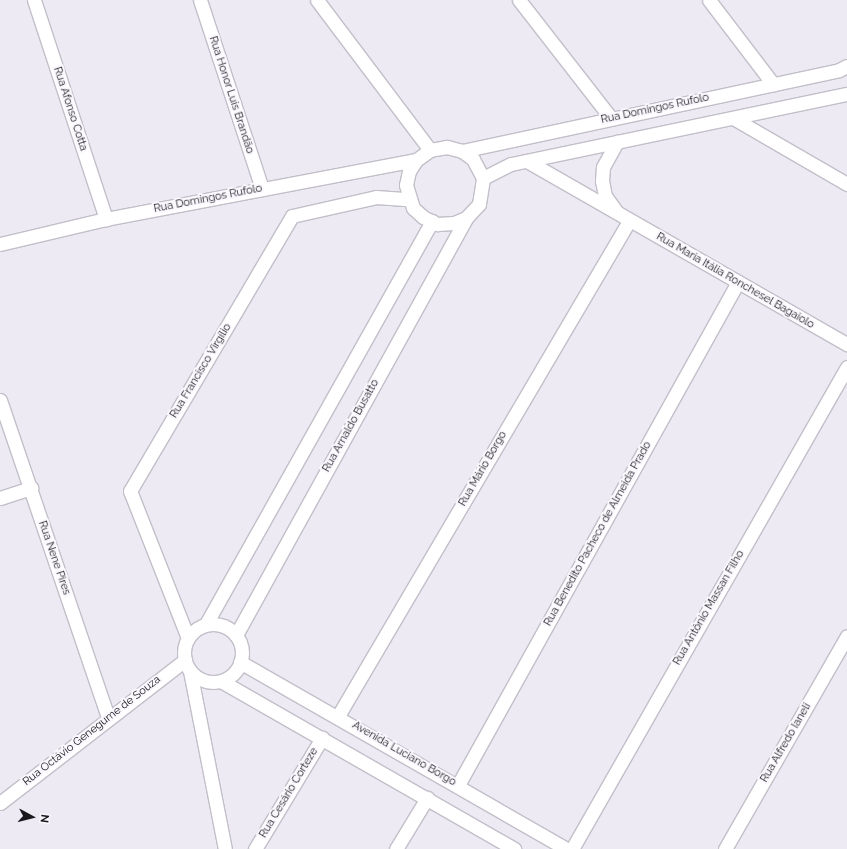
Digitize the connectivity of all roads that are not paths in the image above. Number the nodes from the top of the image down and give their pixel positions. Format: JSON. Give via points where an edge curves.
{"nodes":[{"id":1,"x":34,"y":0,"type":"edge"},
{"id":2,"x":200,"y":0,"type":"edge"},
{"id":3,"x":317,"y":0,"type":"edge"},
{"id":4,"x":519,"y":0,"type":"edge"},
{"id":5,"x":709,"y":0,"type":"edge"},
{"id":6,"x":847,"y":66,"type":"edge"},
{"id":7,"x":773,"y":84,"type":"junction"},
{"id":8,"x":847,"y":94,"type":"edge"},
{"id":9,"x":611,"y":118,"type":"junction"},
{"id":10,"x":733,"y":118,"type":"junction"},
{"id":11,"x":617,"y":142,"type":"junction"},
{"id":12,"x":430,"y":150,"type":"junction"},
{"id":13,"x":462,"y":151,"type":"junction"},
{"id":14,"x":416,"y":160,"type":"junction"},
{"id":15,"x":527,"y":161,"type":"junction"},
{"id":16,"x":483,"y":178,"type":"junction"},
{"id":17,"x":847,"y":184,"type":"edge"},
{"id":18,"x":262,"y":189,"type":"junction"},
{"id":19,"x":408,"y":198,"type":"junction"},
{"id":20,"x":466,"y":218,"type":"junction"},
{"id":21,"x":106,"y":219,"type":"junction"},
{"id":22,"x":626,"y":219,"type":"junction"},
{"id":23,"x":432,"y":222,"type":"junction"},
{"id":24,"x":0,"y":244,"type":"edge"},
{"id":25,"x":738,"y":282,"type":"junction"},
{"id":26,"x":847,"y":344,"type":"edge"},
{"id":27,"x":847,"y":367,"type":"edge"},
{"id":28,"x":0,"y":400,"type":"edge"},
{"id":29,"x":31,"y":488,"type":"junction"},
{"id":30,"x":0,"y":498,"type":"edge"},
{"id":31,"x":206,"y":624,"type":"junction"},
{"id":32,"x":236,"y":635,"type":"junction"},
{"id":33,"x":847,"y":636,"type":"edge"},
{"id":34,"x":188,"y":638,"type":"junction"},
{"id":35,"x":240,"y":662,"type":"junction"},
{"id":36,"x":188,"y":666,"type":"junction"},
{"id":37,"x":221,"y":681,"type":"junction"},
{"id":38,"x":338,"y":716,"type":"junction"},
{"id":39,"x":108,"y":717,"type":"junction"},
{"id":40,"x":322,"y":738,"type":"junction"},
{"id":41,"x":458,"y":785,"type":"junction"},
{"id":42,"x":427,"y":798,"type":"junction"},
{"id":43,"x":0,"y":803,"type":"edge"},
{"id":44,"x":225,"y":849,"type":"edge"},
{"id":45,"x":255,"y":849,"type":"edge"},
{"id":46,"x":396,"y":849,"type":"edge"},
{"id":47,"x":514,"y":849,"type":"edge"},
{"id":48,"x":566,"y":849,"type":"edge"},
{"id":49,"x":572,"y":849,"type":"edge"},
{"id":50,"x":725,"y":849,"type":"edge"}],
"edges":[{"from":1,"to":21,"type":"street","name":"Rua Afonso Cotta"},
{"from":2,"to":18,"type":"street","name":"Rua Honor Luis Brandão"},
{"from":3,"to":12,"type":"street"},
{"from":4,"to":9,"type":"street"},
{"from":5,"to":7,"type":"street"},
{"from":6,"to":7,"type":"street","name":"Rua Domingos Rufolo"},
{"from":7,"to":9,"type":"street","name":"Rua Domingos Rufolo"},
{"from":8,"to":10,"type":"street"},
{"from":9,"to":13,"type":"street","name":"Rua Domingos Rufolo"},
{"from":10,"to":11,"type":"street"},
{"from":10,"to":17,"type":"street"},
{"from":11,"to":15,"type":"street"},
{"from":11,"to":22,"type":"street","name":"Rua Maria Itália Ronchesel Bagaiolo","via":[[608,153],[602,181],[612,208]]},
{"from":12,"to":13,"type":"street","via":[[447,147]]},
{"from":12,"to":14,"type":"street"},
{"from":13,"to":16,"type":"street","via":[[473,159]]},
{"from":14,"to":18,"type":"street","name":"Rua Domingos Rufolo"},
{"from":14,"to":19,"type":"street","via":[[408,178]]},
{"from":15,"to":16,"type":"street","via":[[511,164]]},
{"from":15,"to":22,"type":"street","name":"Rua Maria Itália Ronchesel Bagaiolo"},
{"from":16,"to":20,"type":"street","via":[[479,204]]},
{"from":18,"to":21,"type":"street","name":"Rua Domingos Rufolo"},
{"from":19,"to":23,"type":"street","via":[[423,218]]},
{"from":19,"to":34,"type":"street","name":"Rua Francisco Virgílio","via":[[376,197],[292,216],[130,490]]},
{"from":20,"to":23,"type":"street","via":[[454,223]]},
{"from":20,"to":32,"type":"street","name":"Rua Arnaldo Busatto"},
{"from":21,"to":24,"type":"street","name":"Rua Domingos Rufolo"},
{"from":22,"to":25,"type":"street","name":"Rua Maria Itália Ronchesel Bagaiolo"},
{"from":22,"to":38,"type":"street","name":"Rua Mário Borgo"},
{"from":23,"to":31,"type":"street"},
{"from":25,"to":26,"type":"street","name":"Rua Maria Itália Ronchesel Bagaiolo"},
{"from":25,"to":41,"type":"street","name":"Rua Benedito Pacheco de Almeida Prado"},
{"from":27,"to":49,"type":"street","name":"Rua Antônio Massan Filho"},
{"from":28,"to":29,"type":"street","name":"Rua Nene Pires"},
{"from":29,"to":30,"type":"street"},
{"from":29,"to":39,"type":"street","name":"Rua Nene Pires"},
{"from":31,"to":32,"type":"street","via":[[222,626]]},
{"from":31,"to":34,"type":"street"},
{"from":32,"to":35,"type":"street","via":[[241,645]]},
{"from":33,"to":50,"type":"street","name":"Rua Alfredo Ianeli"},
{"from":34,"to":36,"type":"street"},
{"from":35,"to":37,"type":"street","via":[[231,676]]},
{"from":35,"to":38,"type":"street","name":"Avenida Luciano Borgo"},
{"from":36,"to":37,"type":"street","via":[[199,678]]},
{"from":36,"to":39,"type":"street","name":"Rua Octávio Genegume de Souza"},
{"from":36,"to":44,"type":"street"},
{"from":37,"to":40,"type":"street"},
{"from":38,"to":41,"type":"street","name":"Avenida Luciano Borgo"},
{"from":39,"to":43,"type":"street","name":"Rua Octávio Genegume de Souza"},
{"from":40,"to":42,"type":"street"},
{"from":40,"to":45,"type":"street","name":"Rua Cesário Corteze"},
{"from":41,"to":48,"type":"street","name":"Avenida Luciano Borgo"},
{"from":42,"to":46,"type":"street"},
{"from":42,"to":47,"type":"street"}]}
